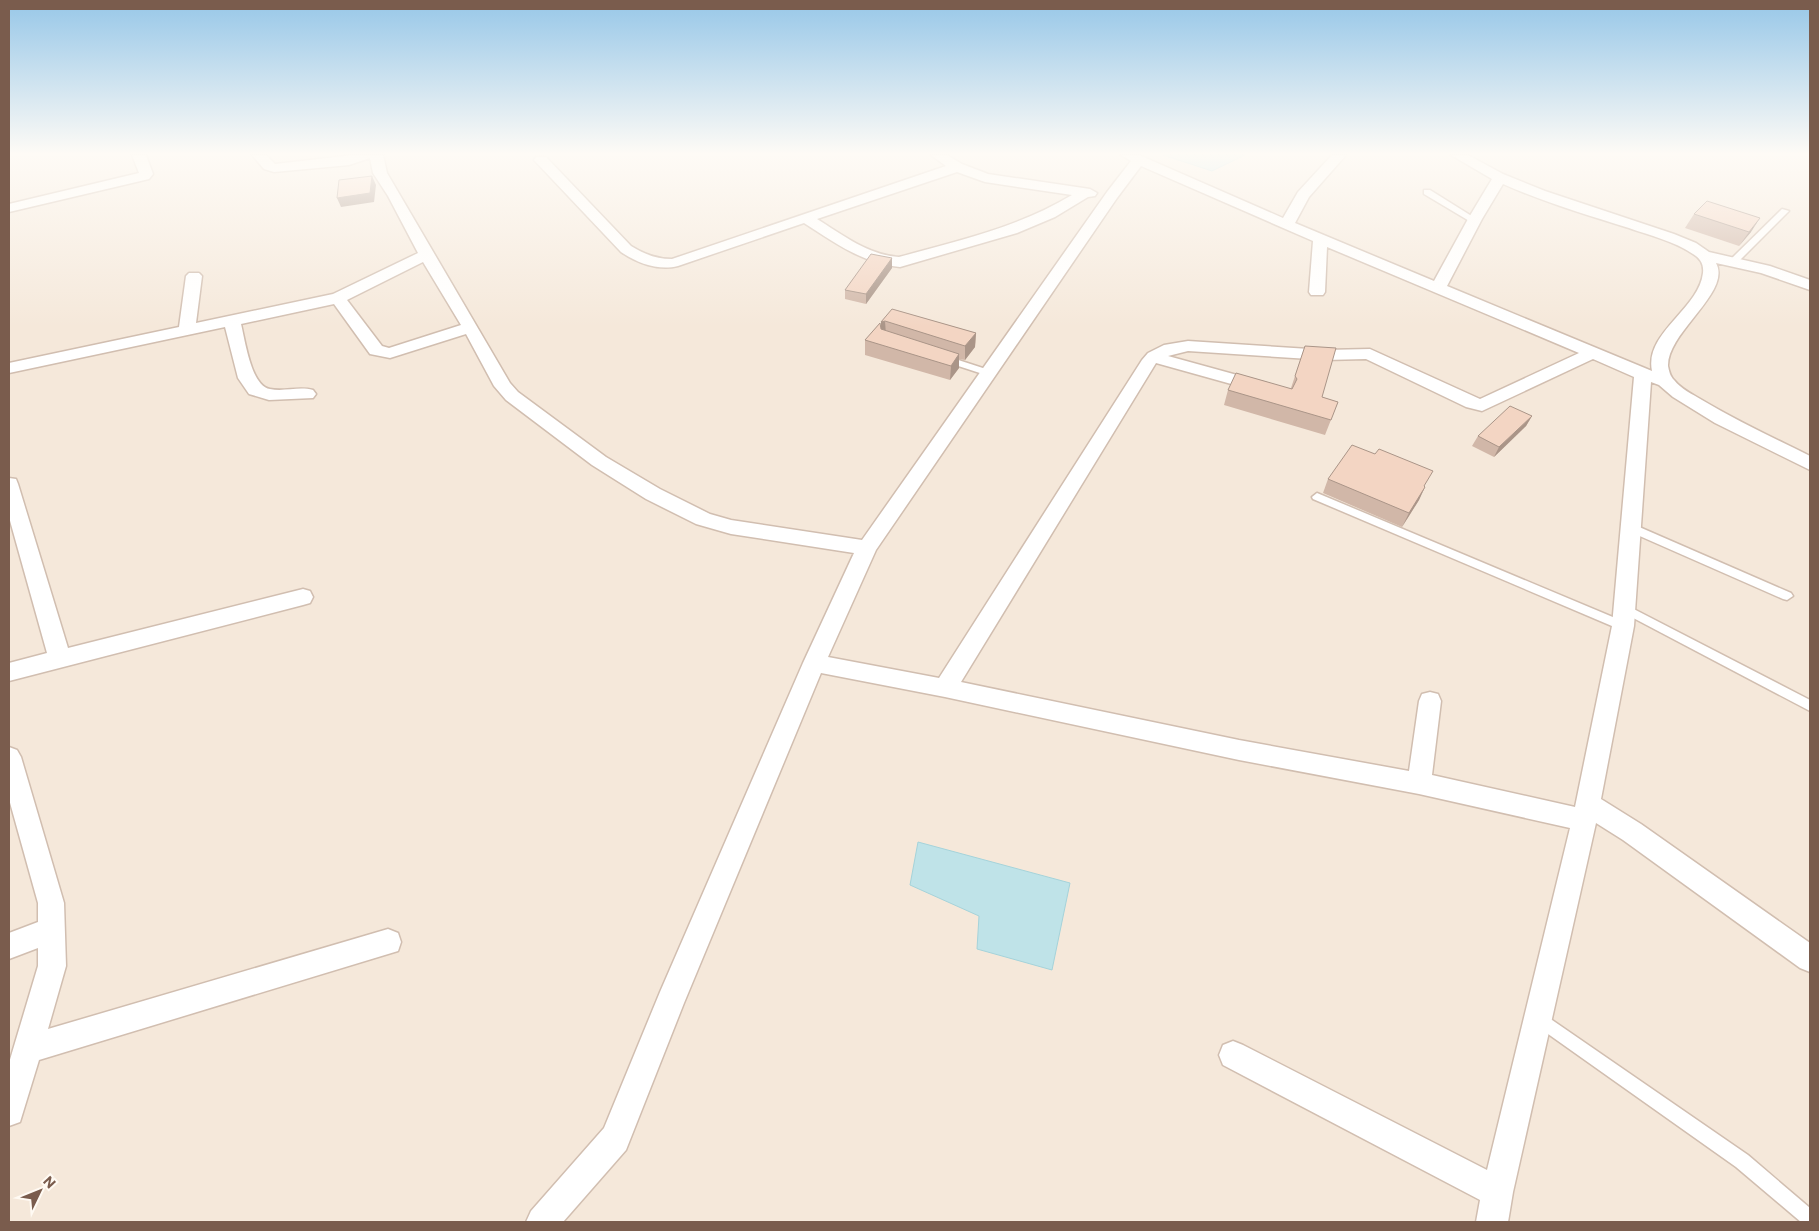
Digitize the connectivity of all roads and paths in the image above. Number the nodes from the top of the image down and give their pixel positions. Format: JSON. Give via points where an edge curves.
{"nodes":[{"id":1,"x":404,"y":212,"type":"edge"},
{"id":2,"x":592,"y":212,"type":"edge"},
{"id":3,"x":822,"y":212,"type":"edge"},
{"id":4,"x":1053,"y":212,"type":"edge"},
{"id":5,"x":1100,"y":212,"type":"edge"},
{"id":6,"x":1257,"y":212,"type":"edge"},
{"id":7,"x":1293,"y":212,"type":"edge"},
{"id":8,"x":1461,"y":212,"type":"edge"},
{"id":9,"x":1479,"y":212,"type":"edge"},
{"id":10,"x":1596,"y":212,"type":"edge"},
{"id":11,"x":1784,"y":212,"type":"edge"},
{"id":12,"x":805,"y":218,"type":"junction"},
{"id":13,"x":1474,"y":220,"type":"junction"},
{"id":14,"x":1286,"y":225,"type":"junction"},
{"id":15,"x":1320,"y":238,"type":"junction"},
{"id":16,"x":426,"y":255,"type":"junction"},
{"id":17,"x":1706,"y":256,"type":"junction"},
{"id":18,"x":1734,"y":261,"type":"junction"},
{"id":19,"x":194,"y":276,"type":"dead end"},
{"id":20,"x":1810,"y":285,"type":"edge"},
{"id":21,"x":1439,"y":287,"type":"junction"},
{"id":22,"x":1317,"y":292,"type":"dead end"},
{"id":23,"x":338,"y":298,"type":"junction"},
{"id":24,"x":232,"y":321,"type":"junction"},
{"id":25,"x":470,"y":327,"type":"junction"},
{"id":26,"x":187,"y":330,"type":"junction"},
{"id":27,"x":1593,"y":353,"type":"junction"},
{"id":28,"x":932,"y":355,"type":"edge"},
{"id":29,"x":1154,"y":357,"type":"junction"},
{"id":30,"x":9,"y":368,"type":"edge"},
{"id":31,"x":989,"y":373,"type":"junction"},
{"id":32,"x":1653,"y":378,"type":"junction"},
{"id":33,"x":1272,"y":390,"type":"edge"},
{"id":34,"x":307,"y":394,"type":"dead end"},
{"id":35,"x":1810,"y":464,"type":"edge"},
{"id":36,"x":9,"y":484,"type":"edge"},
{"id":37,"x":1317,"y":497,"type":"dead end"},
{"id":38,"x":1630,"y":527,"type":"junction"},
{"id":39,"x":867,"y":548,"type":"junction"},
{"id":40,"x":1787,"y":596,"type":"dead end"},
{"id":41,"x":303,"y":597,"type":"dead end"},
{"id":42,"x":1623,"y":617,"type":"junction"},
{"id":43,"x":60,"y":659,"type":"junction"},
{"id":44,"x":814,"y":663,"type":"junction"},
{"id":45,"x":9,"y":672,"type":"edge"},
{"id":46,"x":945,"y":688,"type":"junction"},
{"id":47,"x":1430,"y":701,"type":"dead end"},
{"id":48,"x":1810,"y":706,"type":"edge"},
{"id":49,"x":9,"y":757,"type":"edge"},
{"id":50,"x":1419,"y":783,"type":"junction"},
{"id":51,"x":1586,"y":812,"type":"junction"},
{"id":52,"x":52,"y":930,"type":"junction"},
{"id":53,"x":388,"y":942,"type":"dead end"},
{"id":54,"x":9,"y":946,"type":"edge"},
{"id":55,"x":1810,"y":959,"type":"edge"},
{"id":56,"x":1538,"y":1018,"type":"junction"},
{"id":57,"x":28,"y":1049,"type":"junction"},
{"id":58,"x":1233,"y":1055,"type":"dead end"},
{"id":59,"x":9,"y":1111,"type":"edge"},
{"id":60,"x":1497,"y":1192,"type":"junction"},
{"id":61,"x":1810,"y":1219,"type":"edge"},
{"id":62,"x":542,"y":1222,"type":"edge"},
{"id":63,"x":1492,"y":1222,"type":"edge"}],
"edges":[{"from":1,"to":16,"type":"street"},
{"from":2,"to":12,"type":"street","via":[[626,249],[656,264],[673,263]]},
{"from":3,"to":12,"type":"street"},
{"from":4,"to":12,"type":"street","via":[[1012,230],[900,262],[871,257]]},
{"from":5,"to":31,"type":"street"},
{"from":6,"to":14,"type":"street"},
{"from":7,"to":14,"type":"street"},
{"from":8,"to":13,"type":"lane"},
{"from":9,"to":13,"type":"street"},
{"from":10,"to":17,"type":"street","via":[[1682,243]]},
{"from":11,"to":18,"type":"lane"},
{"from":13,"to":21,"type":"street"},
{"from":14,"to":15,"type":"street"},
{"from":15,"to":21,"type":"street"},
{"from":15,"to":22,"type":"street"},
{"from":16,"to":23,"type":"street"},
{"from":16,"to":25,"type":"street"},
{"from":17,"to":18,"type":"street"},
{"from":17,"to":32,"type":"street","via":[[1711,268],[1707,289],[1663,348],[1660,371]]},
{"from":18,"to":20,"type":"street"},
{"from":19,"to":26,"type":"street"},
{"from":21,"to":27,"type":"street"},
{"from":23,"to":24,"type":"street"},
{"from":23,"to":25,"type":"street","via":[[376,350],[384,352],[390,353]]},
{"from":24,"to":26,"type":"street"},
{"from":24,"to":34,"type":"street","via":[[247,378],[255,390],[269,395]]},
{"from":25,"to":39,"type":"street","via":[[512,396],[599,460],[653,494],[703,518],[731,527]]},
{"from":26,"to":30,"type":"street"},
{"from":27,"to":29,"type":"street","via":[[1482,405],[1370,354],[1358,352],[1320,355],[1226,350],[1196,345],[1171,348]]},
{"from":27,"to":32,"type":"street"},
{"from":28,"to":31,"type":"lane"},
{"from":29,"to":33,"type":"street"},
{"from":29,"to":46,"type":"street"},
{"from":31,"to":39,"type":"street"},
{"from":32,"to":35,"type":"street","via":[[1709,413]]},
{"from":32,"to":38,"type":"street"},
{"from":36,"to":43,"type":"street"},
{"from":37,"to":42,"type":"lane"},
{"from":38,"to":40,"type":"lane"},
{"from":38,"to":42,"type":"street"},
{"from":39,"to":44,"type":"street"},
{"from":41,"to":43,"type":"street"},
{"from":42,"to":48,"type":"lane"},
{"from":42,"to":51,"type":"street"},
{"from":43,"to":45,"type":"street"},
{"from":44,"to":46,"type":"street"},
{"from":44,"to":62,"type":"street","via":[[615,1139]]},
{"from":46,"to":50,"type":"street","via":[[1240,750]]},
{"from":47,"to":50,"type":"street"},
{"from":49,"to":52,"type":"street","via":[[51,904]]},
{"from":50,"to":51,"type":"street"},
{"from":51,"to":55,"type":"street","via":[[1632,832]]},
{"from":51,"to":56,"type":"street"},
{"from":52,"to":54,"type":"street"},
{"from":52,"to":57,"type":"street","via":[[52,966]]},
{"from":53,"to":57,"type":"street"},
{"from":56,"to":60,"type":"street"},
{"from":56,"to":61,"type":"lane","via":[[1742,1161]]},
{"from":57,"to":59,"type":"street"},
{"from":58,"to":60,"type":"street"},
{"from":60,"to":63,"type":"street"}]}
